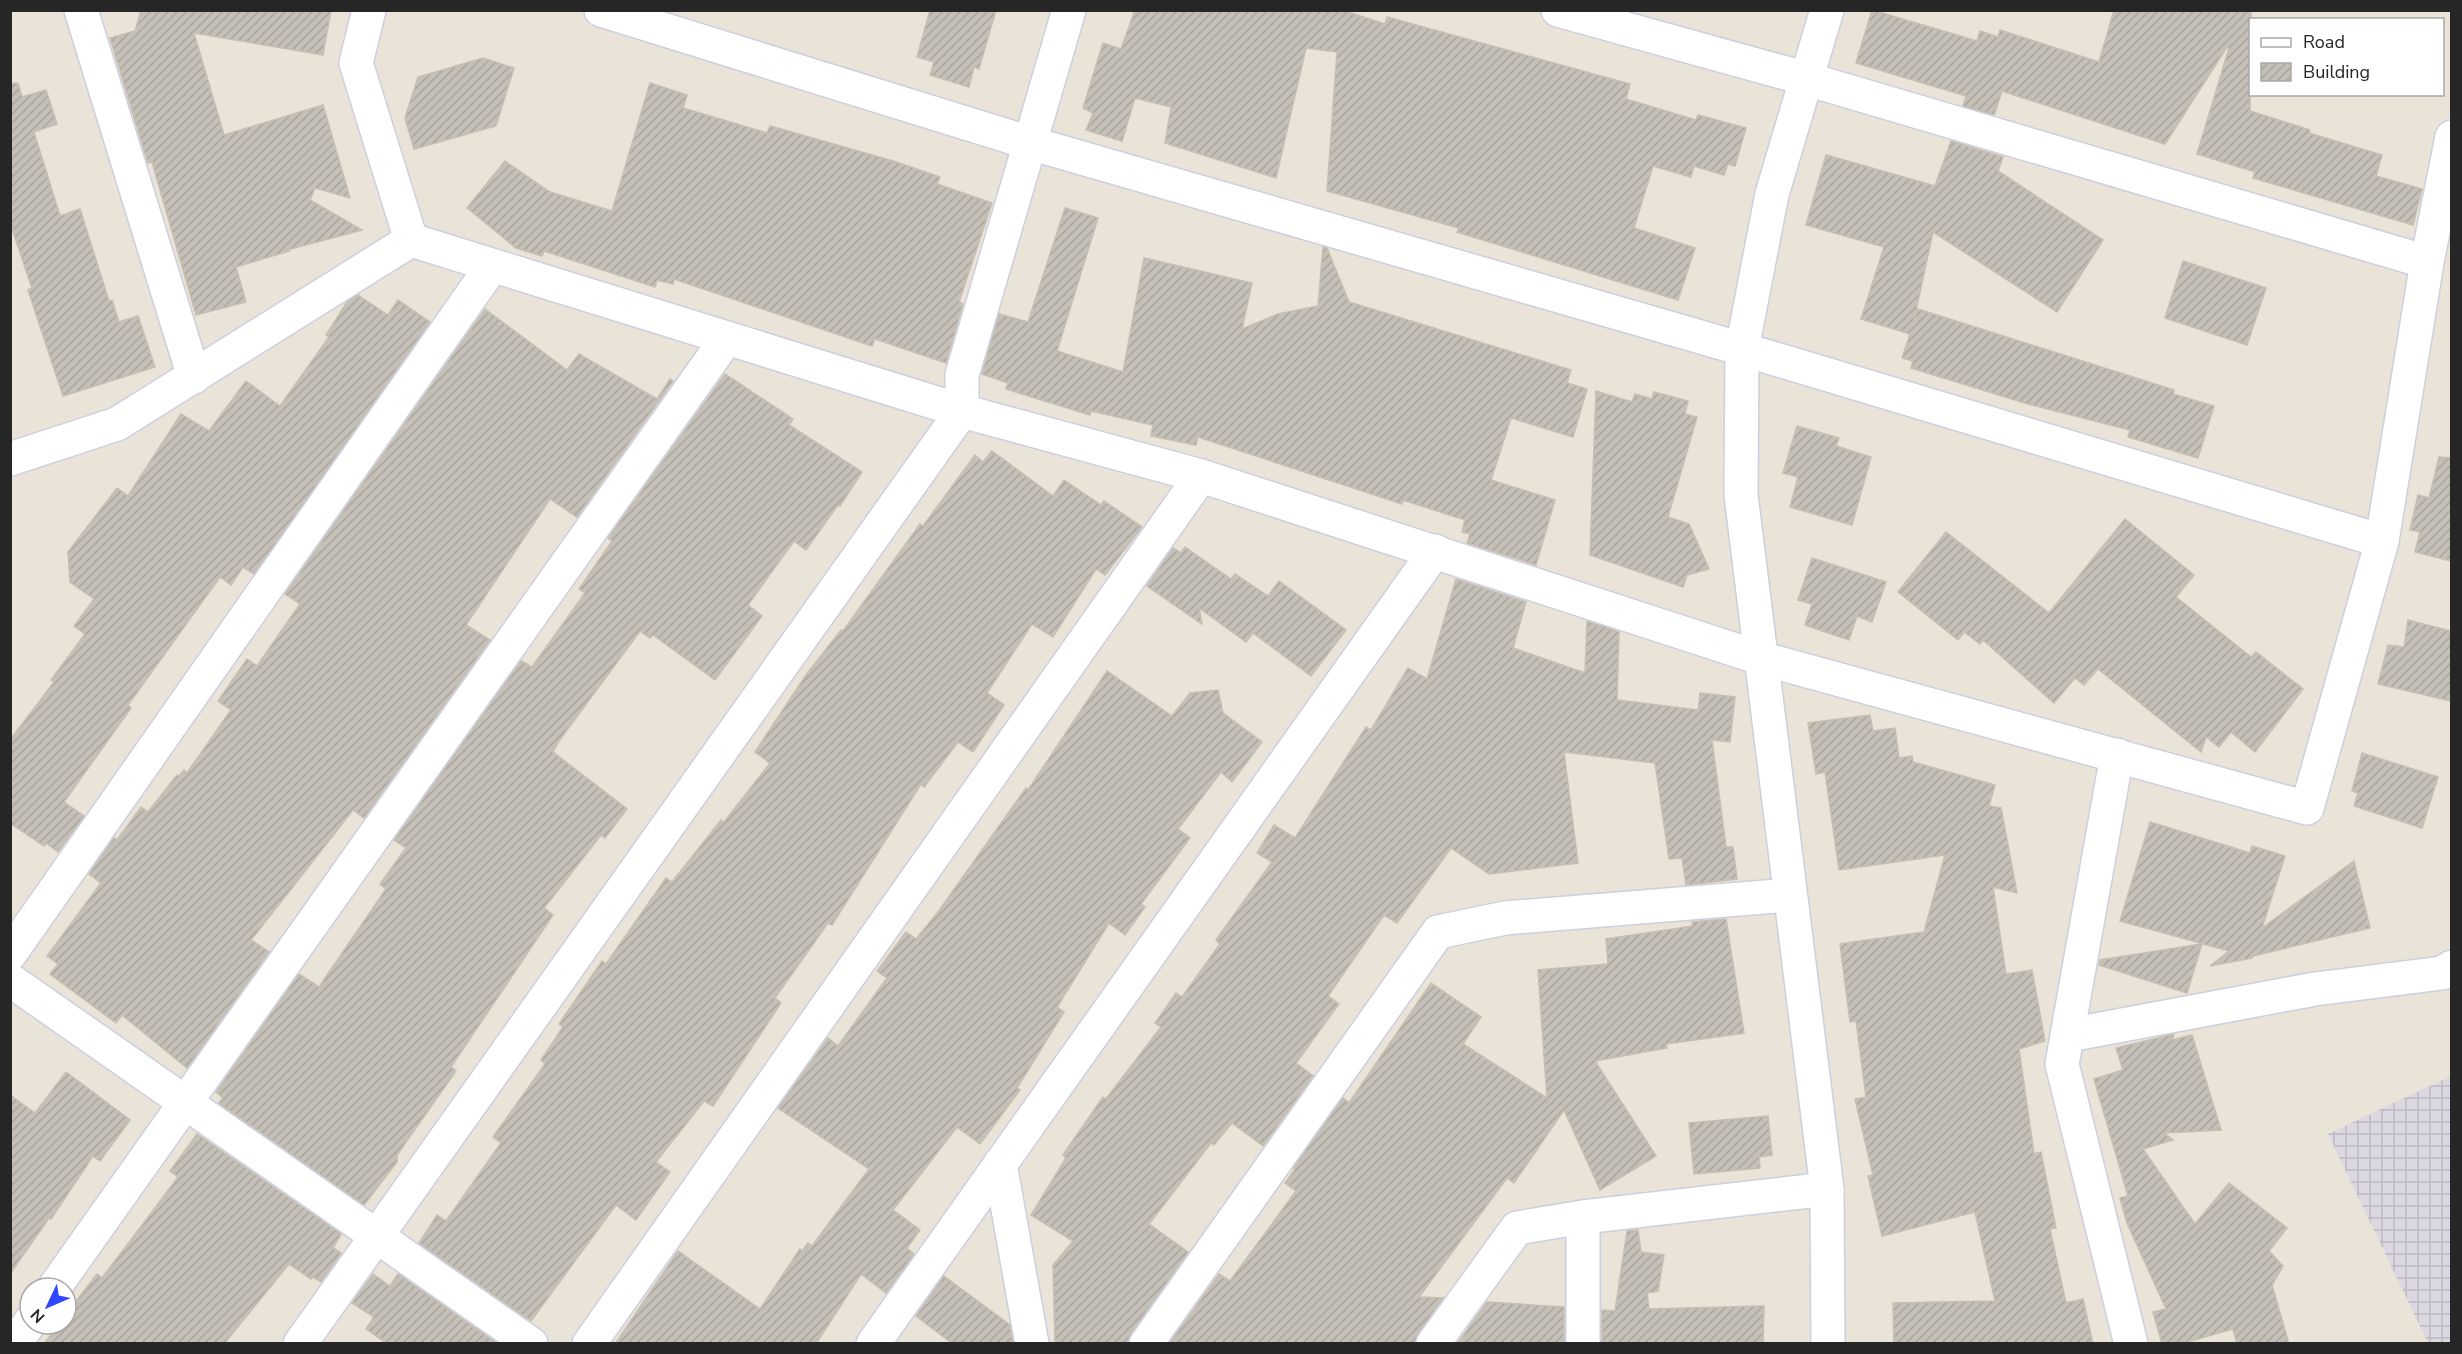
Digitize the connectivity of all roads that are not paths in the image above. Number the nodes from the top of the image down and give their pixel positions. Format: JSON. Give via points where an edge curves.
{"nodes":[{"id":1,"x":81,"y":10,"type":"edge"},
{"id":2,"x":369,"y":10,"type":"edge"},
{"id":3,"x":601,"y":10,"type":"edge"},
{"id":4,"x":1069,"y":10,"type":"edge"},
{"id":5,"x":1558,"y":10,"type":"edge"},
{"id":6,"x":1827,"y":10,"type":"edge"},
{"id":7,"x":1807,"y":79,"type":"junction"},
{"id":8,"x":2451,"y":137,"type":"edge"},
{"id":9,"x":1030,"y":143,"type":"junction"},
{"id":10,"x":411,"y":240,"type":"junction"},
{"id":11,"x":2427,"y":262,"type":"junction"},
{"id":12,"x":492,"y":266,"type":"junction"},
{"id":13,"x":727,"y":338,"type":"junction"},
{"id":14,"x":1742,"y":348,"type":"junction"},
{"id":15,"x":194,"y":377,"type":"junction"},
{"id":16,"x":962,"y":411,"type":"junction"},
{"id":17,"x":10,"y":459,"type":"edge"},
{"id":18,"x":1201,"y":476,"type":"junction"},
{"id":19,"x":2382,"y":541,"type":"junction"},
{"id":20,"x":1436,"y":551,"type":"junction"},
{"id":21,"x":1760,"y":658,"type":"junction"},
{"id":22,"x":2117,"y":755,"type":"junction"},
{"id":23,"x":1790,"y":895,"type":"junction"},
{"id":24,"x":10,"y":954,"type":"edge"},
{"id":25,"x":2451,"y":967,"type":"edge"},
{"id":26,"x":10,"y":980,"type":"edge"},
{"id":27,"x":2068,"y":1035,"type":"junction"},
{"id":28,"x":185,"y":1102,"type":"junction"},
{"id":29,"x":1000,"y":1164,"type":"junction"},
{"id":30,"x":1827,"y":1188,"type":"junction"},
{"id":31,"x":1583,"y":1217,"type":"junction"},
{"id":32,"x":377,"y":1236,"type":"junction"},
{"id":33,"x":62,"y":1276,"type":"edge"},
{"id":34,"x":300,"y":1344,"type":"edge"},
{"id":35,"x":531,"y":1344,"type":"edge"},
{"id":36,"x":589,"y":1344,"type":"edge"},
{"id":37,"x":873,"y":1344,"type":"edge"},
{"id":38,"x":1032,"y":1344,"type":"edge"},
{"id":39,"x":1146,"y":1344,"type":"edge"},
{"id":40,"x":1433,"y":1344,"type":"edge"},
{"id":41,"x":1582,"y":1344,"type":"edge"},
{"id":42,"x":1828,"y":1344,"type":"edge"},
{"id":43,"x":2130,"y":1344,"type":"edge"}],
"edges":[{"from":1,"to":15,"type":"street"},
{"from":2,"to":10,"type":"street","via":[[356,63]]},
{"from":3,"to":9,"type":"street"},
{"from":4,"to":9,"type":"street"},
{"from":5,"to":7,"type":"street"},
{"from":6,"to":7,"type":"street"},
{"from":7,"to":11,"type":"street"},
{"from":7,"to":14,"type":"street","via":[[1772,194]]},
{"from":8,"to":11,"type":"street"},
{"from":9,"to":14,"type":"street"},
{"from":9,"to":16,"type":"street","via":[[962,375]]},
{"from":10,"to":12,"type":"street"},
{"from":10,"to":15,"type":"street"},
{"from":11,"to":19,"type":"street"},
{"from":12,"to":13,"type":"street"},
{"from":12,"to":24,"type":"street"},
{"from":13,"to":16,"type":"street"},
{"from":13,"to":28,"type":"street"},
{"from":14,"to":19,"type":"street"},
{"from":14,"to":21,"type":"street","via":[[1741,495]]},
{"from":15,"to":17,"type":"street","via":[[117,424]]},
{"from":16,"to":18,"type":"street"},
{"from":16,"to":32,"type":"street"},
{"from":18,"to":20,"type":"street"},
{"from":18,"to":36,"type":"street"},
{"from":19,"to":22,"type":"street","via":[[2307,808]]},
{"from":20,"to":21,"type":"street"},
{"from":20,"to":29,"type":"street"},
{"from":21,"to":22,"type":"street"},
{"from":21,"to":23,"type":"street"},
{"from":22,"to":27,"type":"street"},
{"from":23,"to":30,"type":"street"},
{"from":23,"to":39,"type":"street","via":[[1505,918],[1438,932]]},
{"from":25,"to":27,"type":"street","via":[[2442,973],[2314,989]]},
{"from":26,"to":28,"type":"street"},
{"from":27,"to":43,"type":"street","via":[[2062,1065]]},
{"from":28,"to":32,"type":"street"},
{"from":28,"to":33,"type":"street"},
{"from":29,"to":37,"type":"street"},
{"from":29,"to":38,"type":"street"},
{"from":30,"to":31,"type":"street"},
{"from":30,"to":42,"type":"street"},
{"from":31,"to":40,"type":"street","via":[[1517,1228]]},
{"from":31,"to":41,"type":"street"},
{"from":32,"to":34,"type":"street"},
{"from":32,"to":35,"type":"street"}]}
